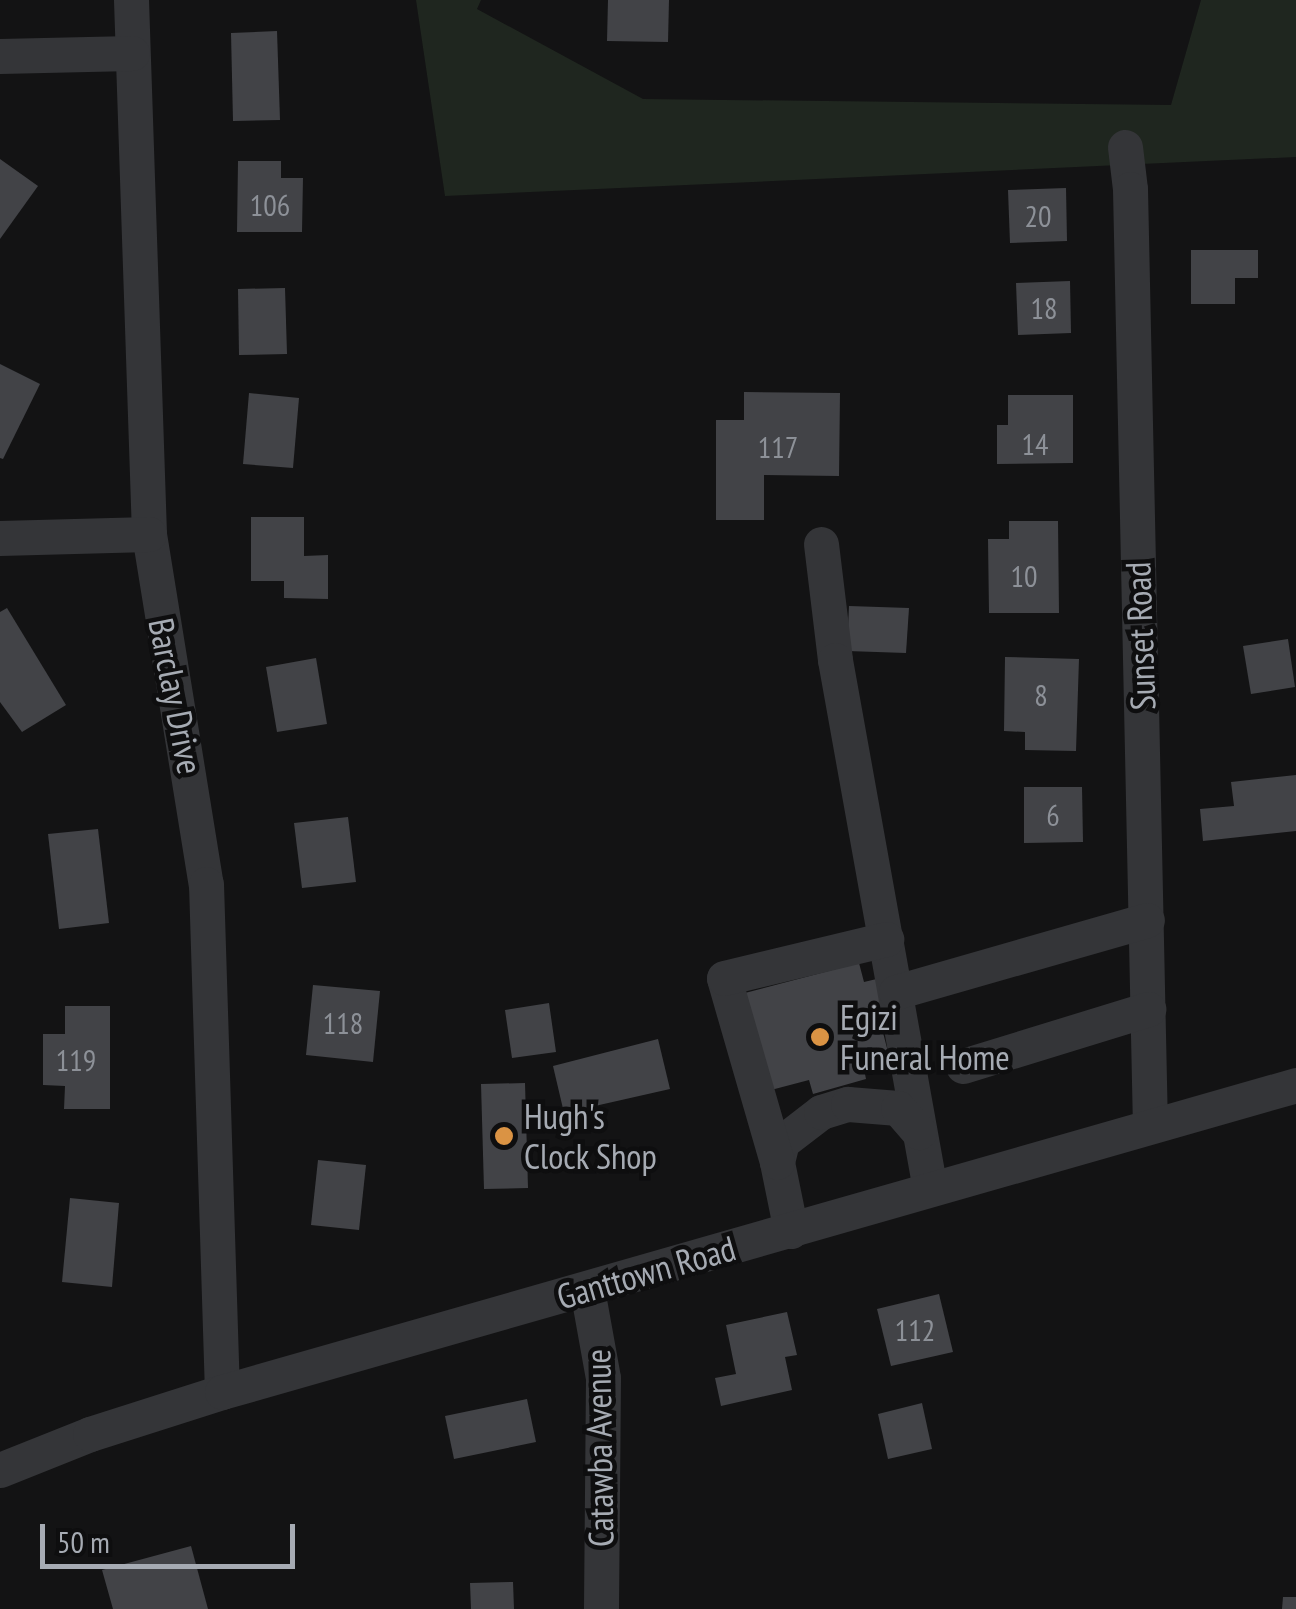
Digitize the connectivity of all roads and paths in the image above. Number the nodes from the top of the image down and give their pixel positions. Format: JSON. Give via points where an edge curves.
{"nodes":[{"id":1,"x":130,"y":0,"type":"edge"},
{"id":2,"x":132,"y":52,"type":"junction"},
{"id":3,"x":0,"y":56,"type":"edge"},
{"id":4,"x":1125,"y":147,"type":"dead end"},
{"id":5,"x":149,"y":534,"type":"junction"},
{"id":6,"x":0,"y":538,"type":"edge"},
{"id":7,"x":821,"y":544,"type":"dead end"},
{"id":8,"x":1146,"y":920,"type":"junction"},
{"id":9,"x":886,"y":939,"type":"junction"},
{"id":10,"x":896,"y":992,"type":"junction"},
{"id":11,"x":1148,"y":1010,"type":"junction"},
{"id":12,"x":963,"y":1066,"type":"dead end"},
{"id":13,"x":1296,"y":1085,"type":"edge"},
{"id":14,"x":1150,"y":1126,"type":"junction"},
{"id":15,"x":919,"y":1132,"type":"junction"},
{"id":16,"x":777,"y":1162,"type":"junction"},
{"id":17,"x":930,"y":1190,"type":"junction"},
{"id":18,"x":791,"y":1231,"type":"junction"},
{"id":19,"x":587,"y":1289,"type":"junction"},
{"id":20,"x":222,"y":1392,"type":"junction"},
{"id":21,"x":0,"y":1470,"type":"edge"},
{"id":22,"x":601,"y":1609,"type":"edge"}],
"edges":[{"from":1,"to":2,"type":"street","name":"Barclay Drive"},
{"from":2,"to":3,"type":"street"},
{"from":2,"to":5,"type":"street","name":"Barclay Drive"},
{"from":4,"to":8,"type":"street","name":"Sunset Road"},
{"from":5,"to":6,"type":"street"},
{"from":5,"to":20,"type":"street","name":"Barclay Drive","via":[[205,870]]},
{"from":7,"to":9,"type":"street","via":[[835,660]]},
{"from":8,"to":10,"type":"street"},
{"from":8,"to":11,"type":"street","name":"Sunset Road"},
{"from":9,"to":10,"type":"street"},
{"from":9,"to":16,"type":"street","via":[[724,978]]},
{"from":10,"to":15,"type":"street"},
{"from":11,"to":12,"type":"street"},
{"from":11,"to":14,"type":"street","name":"Sunset Road"},
{"from":13,"to":14,"type":"street","name":"Ganttown Road"},
{"from":14,"to":17,"type":"street","name":"Ganttown Road"},
{"from":15,"to":16,"type":"street","via":[[898,1108],[848,1104],[820,1112],[782,1142]]},
{"from":15,"to":17,"type":"street"},
{"from":16,"to":18,"type":"street"},
{"from":17,"to":18,"type":"street","name":"Ganttown Road"},
{"from":18,"to":19,"type":"street","name":"Ganttown Road"},
{"from":19,"to":20,"type":"street","name":"Ganttown Road"},
{"from":19,"to":22,"type":"street","name":"Catawba Avenue","via":[[603,1378]]},
{"from":20,"to":21,"type":"street","name":"Ganttown Road"}]}
